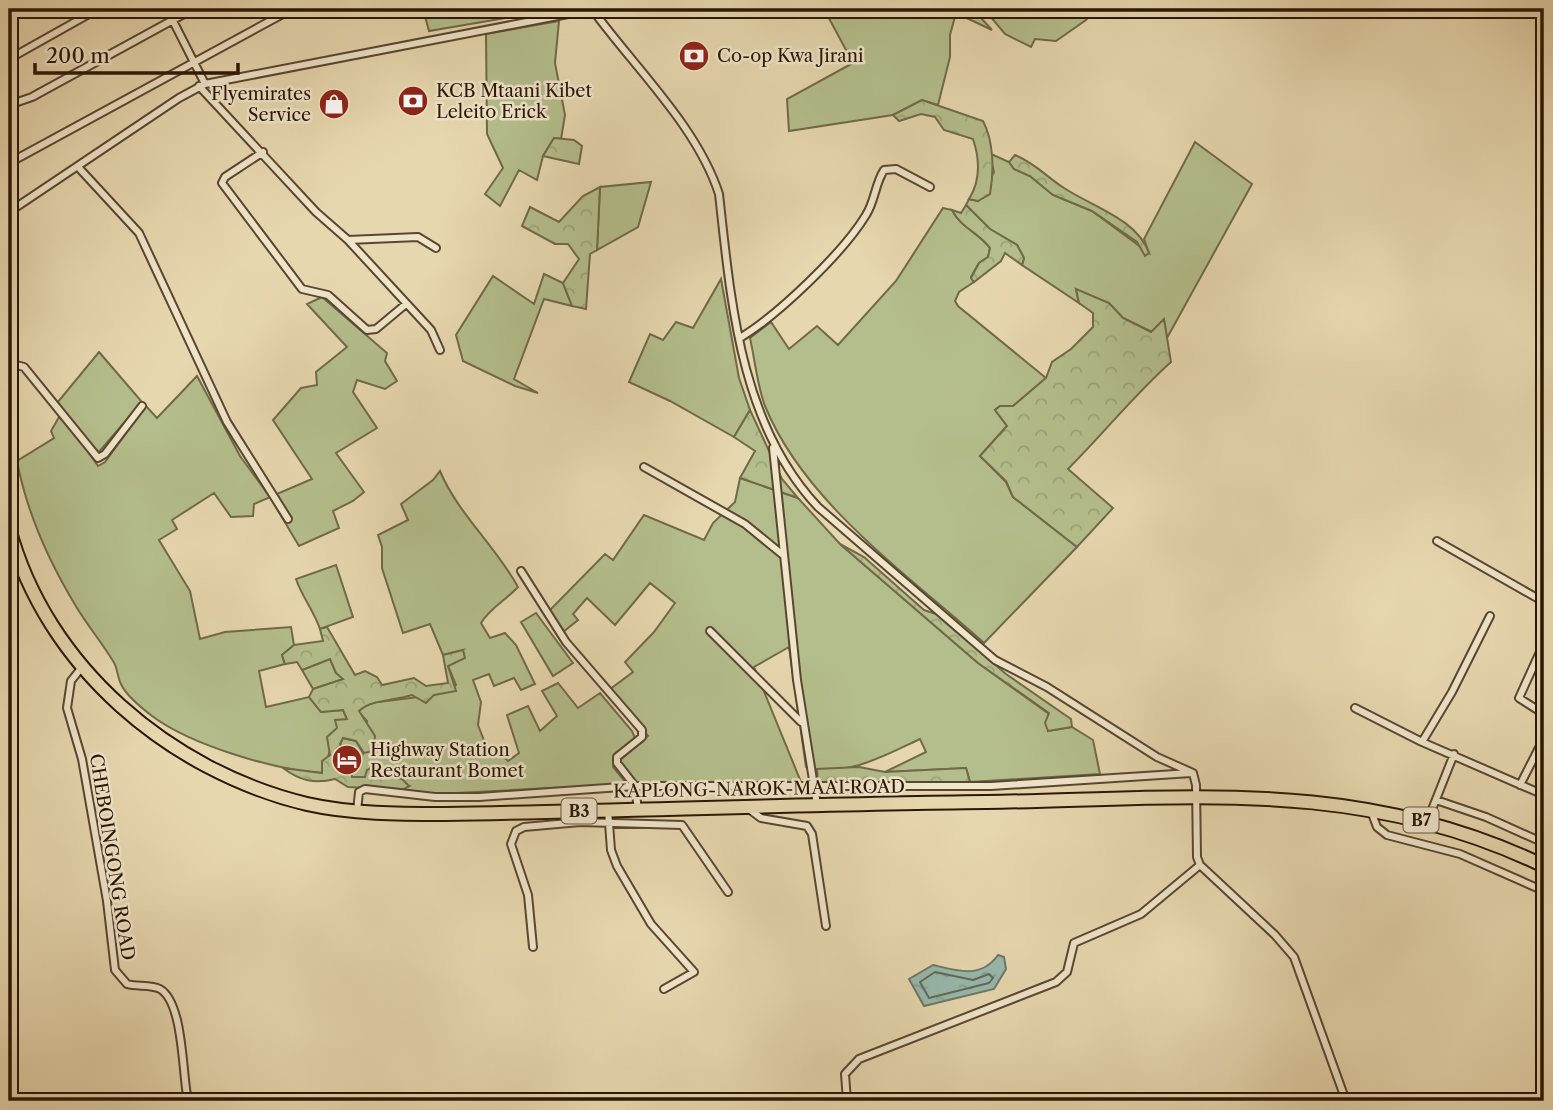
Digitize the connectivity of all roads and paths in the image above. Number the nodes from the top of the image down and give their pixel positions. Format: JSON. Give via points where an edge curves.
{"nodes":[{"id":1,"x":99,"y":9,"type":"edge"},
{"id":2,"x":167,"y":9,"type":"edge"},
{"id":3,"x":193,"y":9,"type":"edge"},
{"id":4,"x":292,"y":9,"type":"edge"},
{"id":5,"x":593,"y":9,"type":"edge"},
{"id":6,"x":173,"y":20,"type":"junction"},
{"id":7,"x":9,"y":59,"type":"edge"},
{"id":8,"x":194,"y":62,"type":"junction"},
{"id":9,"x":202,"y":85,"type":"junction"},
{"id":10,"x":9,"y":104,"type":"edge"},
{"id":11,"x":263,"y":152,"type":"junction"},
{"id":12,"x":9,"y":163,"type":"edge"},
{"id":13,"x":79,"y":167,"type":"junction"},
{"id":14,"x":930,"y":187,"type":"dead end"},
{"id":15,"x":9,"y":212,"type":"edge"},
{"id":16,"x":348,"y":240,"type":"junction"},
{"id":17,"x":436,"y":248,"type":"dead end"},
{"id":18,"x":406,"y":304,"type":"junction"},
{"id":19,"x":740,"y":338,"type":"junction"},
{"id":20,"x":440,"y":349,"type":"dead end"},
{"id":21,"x":9,"y":363,"type":"edge"},
{"id":22,"x":142,"y":406,"type":"dead end"},
{"id":23,"x":773,"y":444,"type":"junction"},
{"id":24,"x":644,"y":467,"type":"dead end"},
{"id":25,"x":288,"y":519,"type":"dead end"},
{"id":26,"x":9,"y":528,"type":"edge"},
{"id":27,"x":1437,"y":541,"type":"dead end"},
{"id":28,"x":783,"y":555,"type":"junction"},
{"id":29,"x":521,"y":571,"type":"dead end"},
{"id":30,"x":1544,"y":602,"type":"edge"},
{"id":31,"x":1490,"y":616,"type":"dead end"},
{"id":32,"x":710,"y":631,"type":"dead end"},
{"id":33,"x":1544,"y":643,"type":"edge"},
{"id":34,"x":82,"y":667,"type":"junction"},
{"id":35,"x":1355,"y":708,"type":"dead end"},
{"id":36,"x":1544,"y":714,"type":"edge"},
{"id":37,"x":803,"y":723,"type":"junction"},
{"id":38,"x":1544,"y":738,"type":"edge"},
{"id":39,"x":1422,"y":741,"type":"junction"},
{"id":40,"x":1454,"y":754,"type":"junction"},
{"id":41,"x":1193,"y":773,"type":"junction"},
{"id":42,"x":1520,"y":785,"type":"junction"},
{"id":43,"x":635,"y":786,"type":"junction"},
{"id":44,"x":991,"y":786,"type":"junction"},
{"id":45,"x":813,"y":788,"type":"junction"},
{"id":46,"x":414,"y":794,"type":"junction"},
{"id":47,"x":1544,"y":795,"type":"edge"},
{"id":48,"x":1197,"y":797,"type":"junction"},
{"id":49,"x":1284,"y":799,"type":"joint"},
{"id":50,"x":1436,"y":800,"type":"junction"},
{"id":51,"x":990,"y":802,"type":"junction"},
{"id":52,"x":817,"y":807,"type":"junction"},
{"id":53,"x":1369,"y":808,"type":"junction"},
{"id":54,"x":749,"y":809,"type":"junction"},
{"id":55,"x":638,"y":810,"type":"junction"},
{"id":56,"x":357,"y":811,"type":"junction"},
{"id":57,"x":414,"y":814,"type":"junction"},
{"id":58,"x":609,"y":816,"type":"junction"},
{"id":59,"x":1427,"y":822,"type":"junction"},
{"id":60,"x":1544,"y":844,"type":"edge"},
{"id":61,"x":1200,"y":865,"type":"junction"},
{"id":62,"x":1544,"y":866,"type":"edge"},
{"id":63,"x":1544,"y":891,"type":"edge"},
{"id":64,"x":728,"y":892,"type":"dead end"},
{"id":65,"x":826,"y":926,"type":"dead end"},
{"id":66,"x":533,"y":947,"type":"dead end"},
{"id":67,"x":664,"y":989,"type":"dead end"},
{"id":68,"x":188,"y":1101,"type":"edge"},
{"id":69,"x":847,"y":1101,"type":"edge"},
{"id":70,"x":1346,"y":1101,"type":"edge"}],
"edges":[{"from":1,"to":7,"type":"street"},
{"from":2,"to":6,"type":"street"},
{"from":3,"to":6,"type":"street"},
{"from":4,"to":8,"type":"street"},
{"from":5,"to":9,"type":"street"},
{"from":5,"to":19,"type":"street","via":[[691,138],[713,176]]},
{"from":6,"to":8,"type":"street"},
{"from":6,"to":10,"type":"street","via":[[32,97]]},
{"from":8,"to":9,"type":"street"},
{"from":8,"to":12,"type":"street"},
{"from":9,"to":11,"type":"street"},
{"from":9,"to":13,"type":"street"},
{"from":11,"to":16,"type":"street","via":[[316,212]]},
{"from":11,"to":18,"type":"street","via":[[222,183],[302,289],[328,295],[367,330],[376,329]]},
{"from":13,"to":15,"type":"street"},
{"from":13,"to":25,"type":"street","via":[[139,233],[227,422]]},
{"from":14,"to":19,"type":"street","via":[[896,169],[884,170],[872,206],[850,237],[764,321]]},
{"from":16,"to":17,"type":"street","via":[[418,237]]},
{"from":16,"to":18,"type":"street"},
{"from":18,"to":20,"type":"street","via":[[431,330]]},
{"from":19,"to":23,"type":"street","via":[[751,386]]},
{"from":21,"to":22,"type":"street","via":[[24,368],[98,458]]},
{"from":23,"to":28,"type":"street"},
{"from":23,"to":41,"type":"street","via":[[818,507],[995,660],[1047,687],[1157,757]]},
{"from":24,"to":28,"type":"street","via":[[745,524]]},
{"from":26,"to":34,"type":"highway","name":"KAPLONG-NAROK-MAAI ROAD","number":"B3","via":[[50,622]]},
{"from":27,"to":30,"type":"street"},
{"from":28,"to":37,"type":"street"},
{"from":29,"to":43,"type":"street","via":[[566,642],[642,730],[642,737],[617,757]]},
{"from":31,"to":39,"type":"street"},
{"from":32,"to":37,"type":"street"},
{"from":33,"to":36,"type":"street","via":[[1519,698]]},
{"from":34,"to":56,"type":"highway","name":"KAPLONG-NAROK-MAAI ROAD","number":"B3","via":[[149,730],[207,768],[289,799]]},
{"from":34,"to":68,"type":"street","name":"CHEBOINGONG ROAD","via":[[71,681],[66,708],[82,759],[116,970],[127,984],[155,987],[166,994],[180,1028]]},
{"from":35,"to":39,"type":"street"},
{"from":37,"to":45,"type":"street"},
{"from":38,"to":42,"type":"street"},
{"from":39,"to":40,"type":"street"},
{"from":40,"to":42,"type":"street"},
{"from":40,"to":50,"type":"street"},
{"from":41,"to":44,"type":"street"},
{"from":41,"to":48,"type":"street"},
{"from":42,"to":47,"type":"street"},
{"from":43,"to":45,"type":"street"},
{"from":43,"to":46,"type":"street","via":[[479,797]]},
{"from":43,"to":55,"type":"street"},
{"from":44,"to":45,"type":"street"},
{"from":44,"to":51,"type":"street"},
{"from":45,"to":52,"type":"street"},
{"from":46,"to":56,"type":"street","via":[[362,790]]},
{"from":46,"to":57,"type":"street"},
{"from":48,"to":49,"type":"highway","name":"KAPLONG-NAROK-MAAI ROAD","number":"B3"},
{"from":48,"to":51,"type":"highway","name":"KAPLONG-NAROK-MAAI ROAD","number":"B3"},
{"from":48,"to":61,"type":"street"},
{"from":49,"to":53,"type":"highway","name":"KAPLONG-NAROK-MAAI ROAD","number":"B7"},
{"from":50,"to":59,"type":"street"},
{"from":50,"to":60,"type":"street"},
{"from":51,"to":52,"type":"highway","name":"KAPLONG-NAROK-MAAI ROAD","number":"B3"},
{"from":52,"to":54,"type":"highway","name":"KAPLONG-NAROK-MAAI ROAD","number":"B3"},
{"from":53,"to":59,"type":"highway","name":"KAPLONG-NAROK-MAAI ROAD","number":"B7"},
{"from":53,"to":63,"type":"street","via":[[1377,827],[1387,835],[1460,854]]},
{"from":54,"to":55,"type":"highway","name":"KAPLONG-NAROK-MAAI ROAD","number":"B3"},
{"from":54,"to":65,"type":"street","via":[[761,818],[807,826]]},
{"from":55,"to":58,"type":"highway","name":"KAPLONG-NAROK-MAAI ROAD","number":"B3"},
{"from":56,"to":57,"type":"highway","name":"KAPLONG-NAROK-MAAI ROAD","number":"B3"},
{"from":57,"to":58,"type":"highway","name":"KAPLONG-NAROK-MAAI ROAD","number":"B3"},
{"from":58,"to":64,"type":"street","via":[[682,825]]},
{"from":58,"to":66,"type":"street","via":[[516,831],[511,844],[528,895]]},
{"from":58,"to":67,"type":"street","via":[[611,850],[643,913],[693,970]]},
{"from":59,"to":62,"type":"highway","name":"KAPLONG-NAROK-MAAI ROAD","number":"B7","via":[[1470,834]]},
{"from":61,"to":69,"type":"street","via":[[1141,914],[1074,943],[1067,972],[1056,982],[859,1059],[845,1074]]},
{"from":61,"to":70,"type":"street","via":[[1294,957]]}]}
